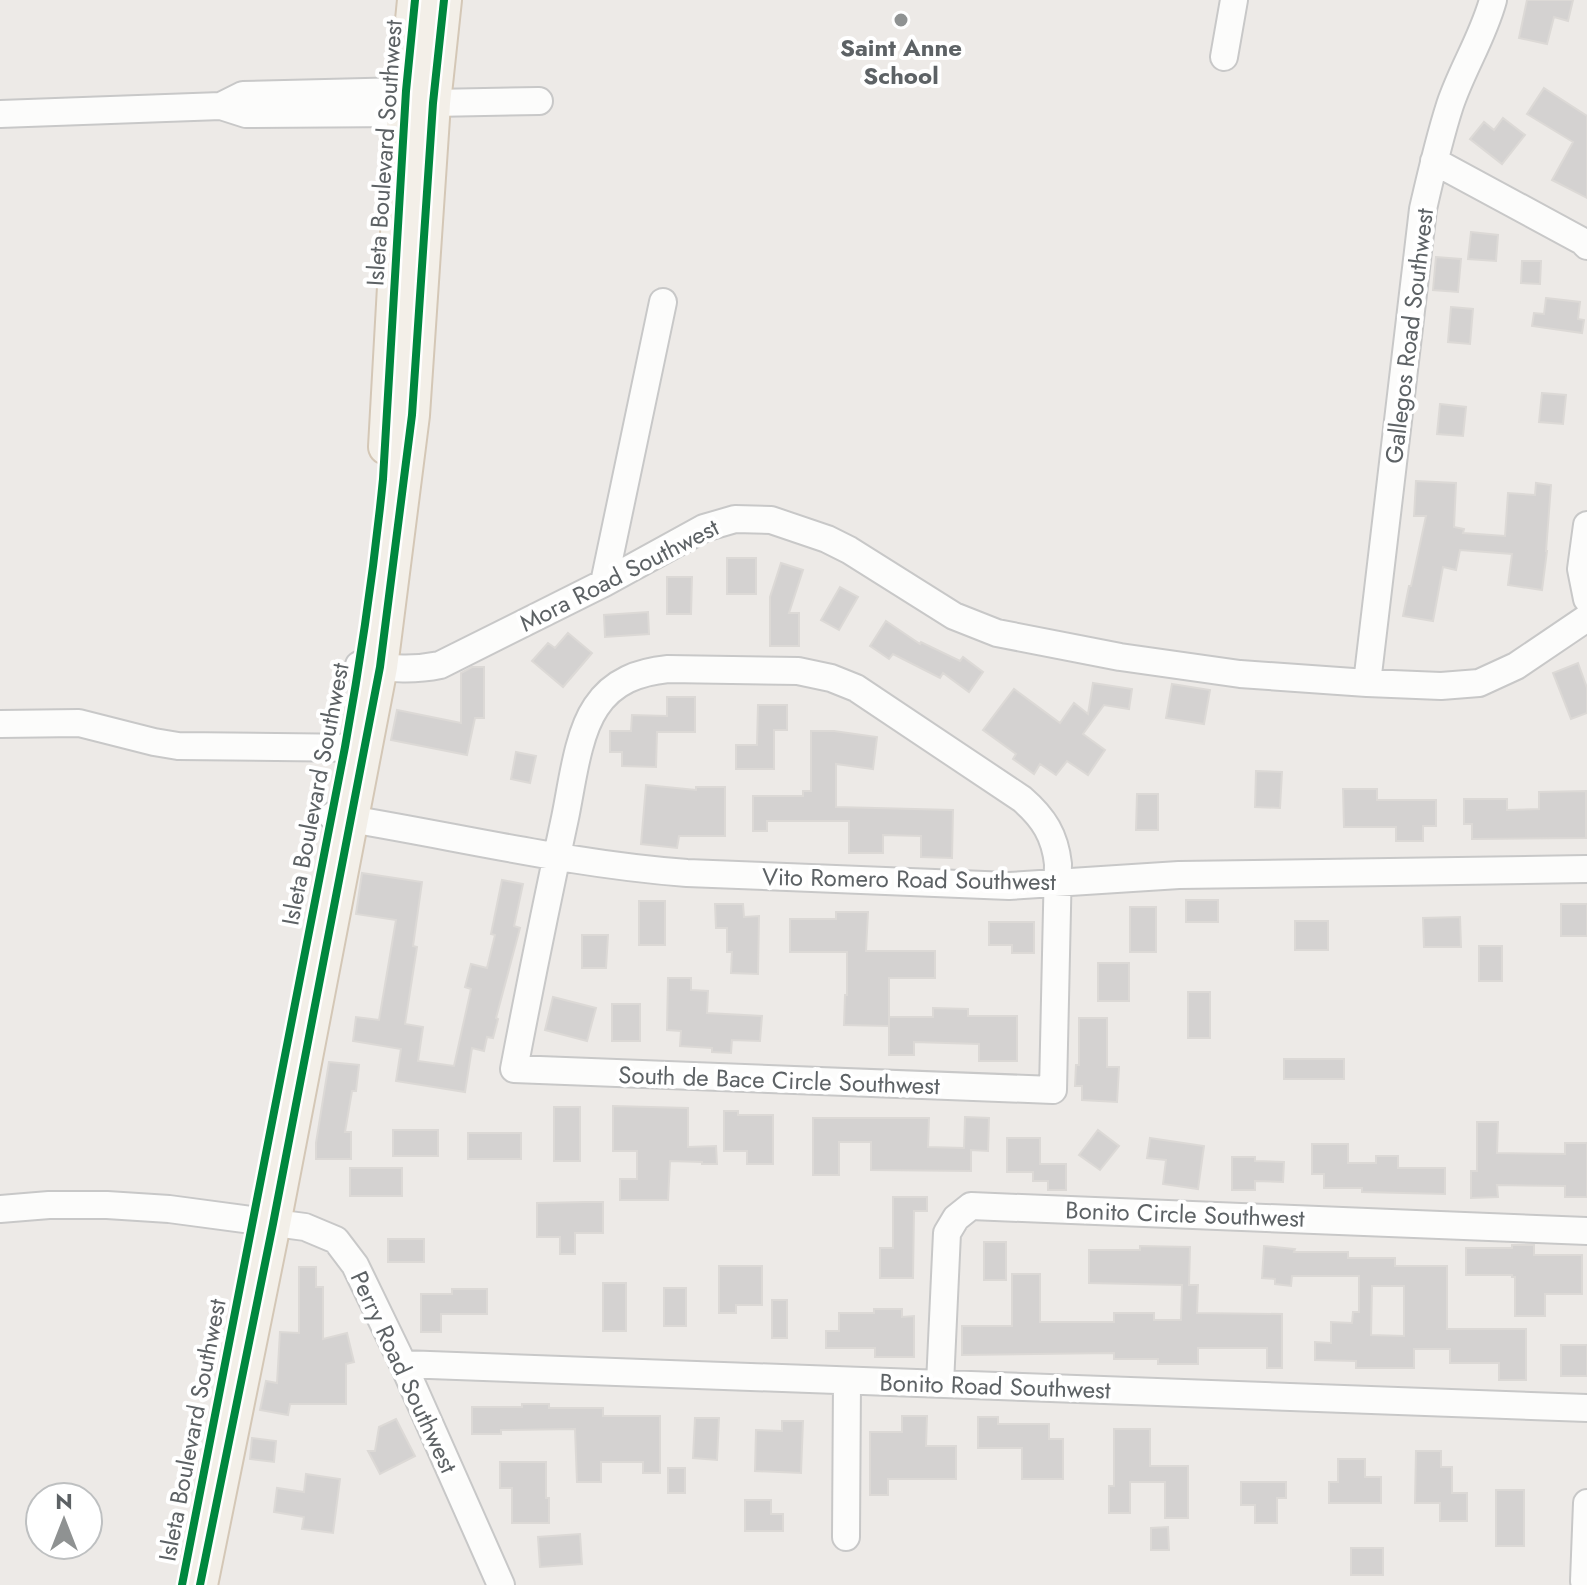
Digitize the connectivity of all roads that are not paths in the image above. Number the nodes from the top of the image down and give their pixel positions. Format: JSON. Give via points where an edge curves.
{"nodes":[{"id":1,"x":415,"y":0,"type":"edge"},
{"id":2,"x":444,"y":0,"type":"edge"},
{"id":3,"x":1234,"y":0,"type":"edge"},
{"id":4,"x":1493,"y":0,"type":"edge"},
{"id":5,"x":1224,"y":57,"type":"dead end"},
{"id":6,"x":539,"y":101,"type":"dead end"},
{"id":7,"x":415,"y":102,"type":"junction"},
{"id":8,"x":0,"y":114,"type":"edge"},
{"id":9,"x":1434,"y":161,"type":"junction"},
{"id":10,"x":1587,"y":246,"type":"edge"},
{"id":11,"x":663,"y":302,"type":"dead end"},
{"id":12,"x":1587,"y":525,"type":"edge"},
{"id":13,"x":604,"y":583,"type":"junction"},
{"id":14,"x":1587,"y":599,"type":"edge"},
{"id":15,"x":1587,"y":618,"type":"edge"},
{"id":16,"x":370,"y":666,"type":"junction"},
{"id":17,"x":1367,"y":683,"type":"junction"},
{"id":18,"x":0,"y":724,"type":"edge"},
{"id":19,"x":355,"y":748,"type":"junction"},
{"id":20,"x":342,"y":817,"type":"junction"},
{"id":21,"x":557,"y":858,"type":"junction"},
{"id":22,"x":1587,"y":869,"type":"edge"},
{"id":23,"x":1058,"y":884,"type":"junction"},
{"id":24,"x":0,"y":1209,"type":"edge"},
{"id":25,"x":263,"y":1222,"type":"junction"},
{"id":26,"x":1587,"y":1231,"type":"edge"},
{"id":27,"x":403,"y":1364,"type":"junction"},
{"id":28,"x":847,"y":1381,"type":"junction"},
{"id":29,"x":940,"y":1384,"type":"junction"},
{"id":30,"x":1587,"y":1408,"type":"edge"},
{"id":31,"x":1587,"y":1503,"type":"edge"},
{"id":32,"x":846,"y":1537,"type":"dead end"},
{"id":33,"x":1584,"y":1581,"type":"dead end"},
{"id":34,"x":182,"y":1585,"type":"edge"},
{"id":35,"x":200,"y":1585,"type":"edge"},
{"id":36,"x":501,"y":1585,"type":"edge"}],
"edges":[{"from":1,"to":7,"type":"main road","name":"Isleta Boulevard Southwest"},
{"from":2,"to":7,"type":"main road","name":"Isleta Boulevard Southwest"},
{"from":3,"to":5,"type":"street"},
{"from":4,"to":9,"type":"street","name":"Gallegos Road Southwest","via":[[1451,102]]},
{"from":6,"to":7,"type":"street"},
{"from":7,"to":8,"type":"street","via":[[243,95],[221,106]]},
{"from":7,"to":16,"type":"main road","name":"Isleta Boulevard Southwest"},
{"from":9,"to":10,"type":"street"},
{"from":9,"to":17,"type":"street","name":"Gallegos Road Southwest","via":[[1423,209]]},
{"from":11,"to":13,"type":"street"},
{"from":12,"to":14,"type":"street","via":[[1581,569]]},
{"from":13,"to":16,"type":"street","name":"Mora Road Southwest","via":[[440,665]]},
{"from":13,"to":17,"type":"street","name":"Mora Road Southwest","via":[[704,528],[735,519],[771,520],[827,539],[954,616],[997,633],[1240,674]]},
{"from":15,"to":17,"type":"street","name":"Mora Road Southwest","via":[[1516,666],[1479,683]]},
{"from":16,"to":19,"type":"main road","name":"Isleta Boulevard Southwest"},
{"from":18,"to":19,"type":"street","via":[[79,723],[178,746]]},
{"from":19,"to":20,"type":"main road","name":"Isleta Boulevard Southwest"},
{"from":20,"to":21,"type":"street","name":"Vito Romero Road Southwest"},
{"from":20,"to":25,"type":"main road","name":"Isleta Boulevard Southwest"},
{"from":21,"to":23,"type":"street","name":"Vito Romero Road Southwest","via":[[687,873]]},
{"from":21,"to":23,"type":"street","via":[[586,728],[596,706],[616,686],[640,673],[668,669],[784,669],[856,688],[1022,799],[1051,833]]},
{"from":21,"to":23,"type":"street","name":"South de Bace Circle Southwest","via":[[514,1069],[1053,1090]]},
{"from":22,"to":23,"type":"street","name":"Vito Romero Road Southwest","via":[[1179,875]]},
{"from":24,"to":25,"type":"street","name":"Perry Road Southwest","via":[[107,1205]]},
{"from":25,"to":27,"type":"street","name":"Perry Road Southwest","via":[[305,1227],[336,1240],[355,1265]]},
{"from":25,"to":34,"type":"main road","name":"Isleta Boulevard Southwest"},
{"from":25,"to":35,"type":"main road","name":"Isleta Boulevard Southwest"},
{"from":26,"to":29,"type":"street","name":"Bonito Circle Southwest","via":[[971,1206],[947,1233]]},
{"from":27,"to":28,"type":"street","name":"Bonito Road Southwest"},
{"from":27,"to":36,"type":"street","name":"Perry Road Southwest"},
{"from":28,"to":29,"type":"street","name":"Bonito Road Southwest"},
{"from":28,"to":32,"type":"street"},
{"from":29,"to":30,"type":"street","name":"Bonito Road Southwest"},
{"from":31,"to":33,"type":"street"}]}
